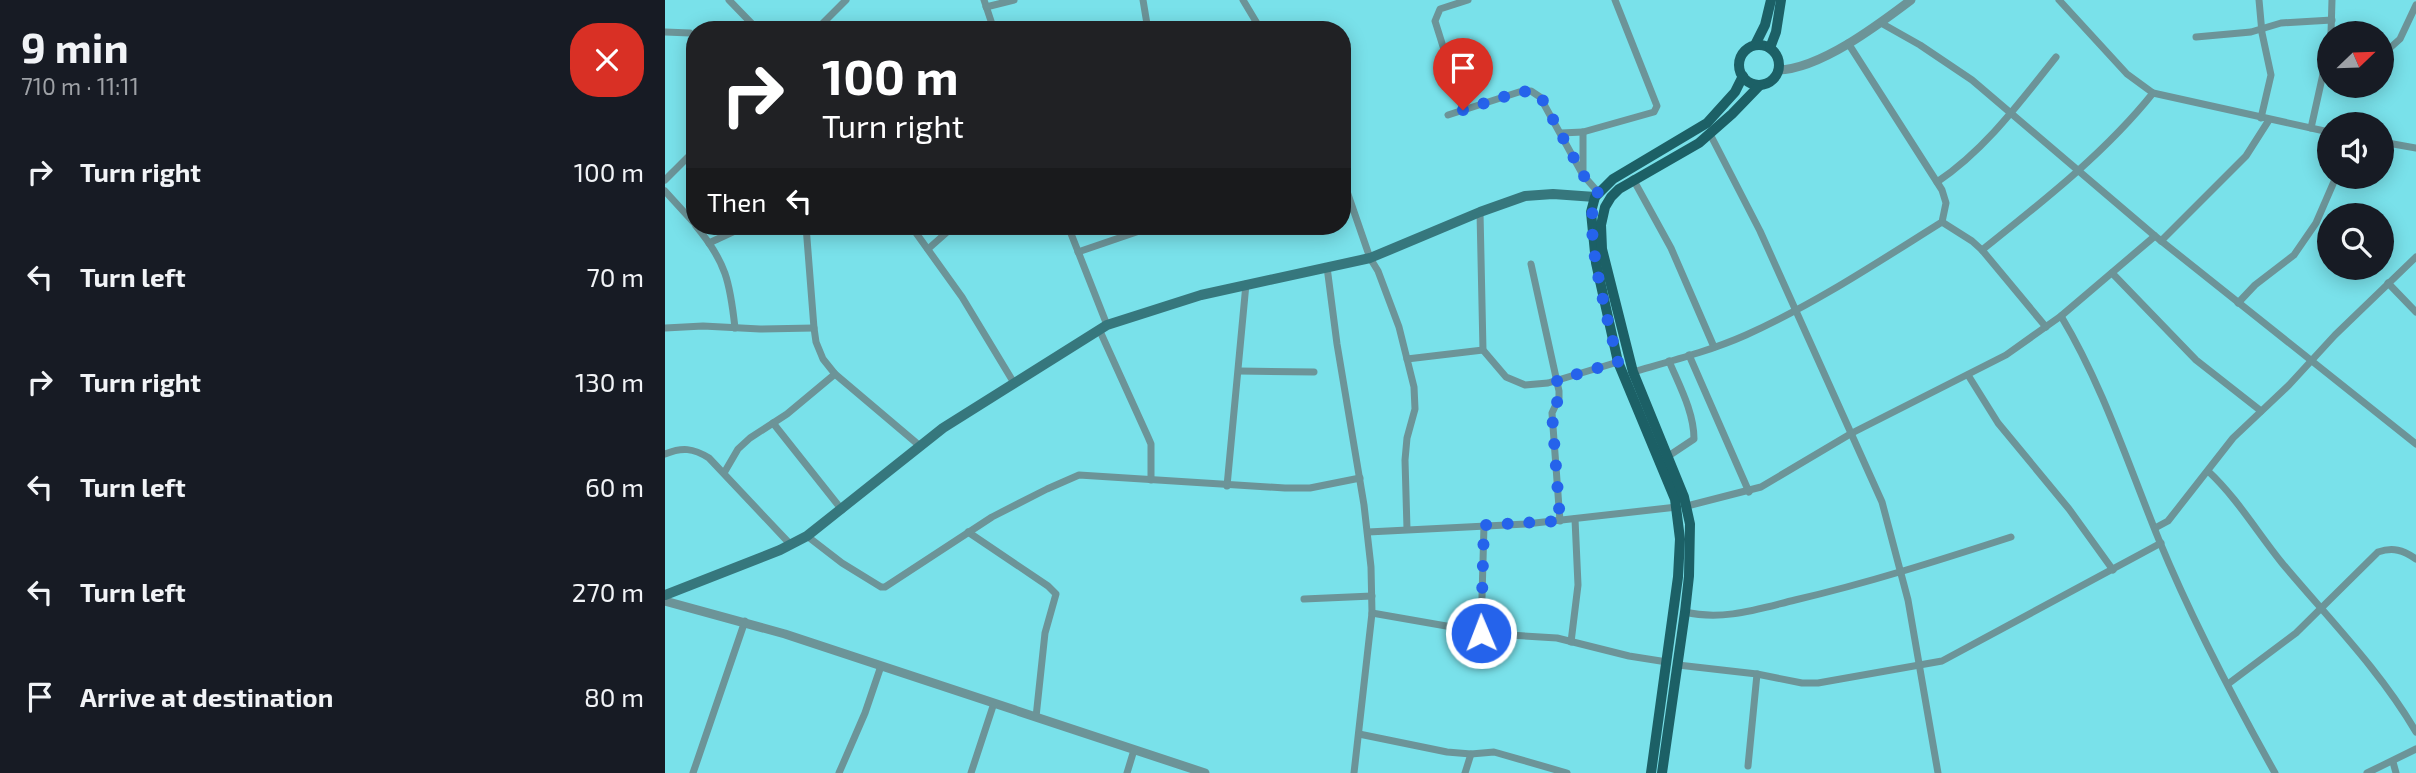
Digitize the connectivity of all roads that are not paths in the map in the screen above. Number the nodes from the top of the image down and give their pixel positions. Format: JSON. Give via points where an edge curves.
{"nodes":[{"id":1,"x":729,"y":0,"type":"edge"},
{"id":2,"x":846,"y":0,"type":"edge"},
{"id":3,"x":1014,"y":0,"type":"edge"},
{"id":4,"x":1143,"y":0,"type":"edge"},
{"id":5,"x":1243,"y":0,"type":"edge"},
{"id":6,"x":1468,"y":0,"type":"edge"},
{"id":7,"x":1615,"y":0,"type":"edge"},
{"id":8,"x":1771,"y":0,"type":"edge"},
{"id":9,"x":1781,"y":0,"type":"edge"},
{"id":10,"x":1911,"y":0,"type":"edge"},
{"id":11,"x":2059,"y":0,"type":"edge"},
{"id":12,"x":2259,"y":0,"type":"edge"},
{"id":13,"x":2332,"y":0,"type":"edge"},
{"id":14,"x":985,"y":4,"type":"edge"},
{"id":15,"x":2416,"y":5,"type":"edge"},
{"id":16,"x":2332,"y":20,"type":"joint"},
{"id":17,"x":749,"y":21,"type":"edge"},
{"id":18,"x":825,"y":21,"type":"edge"},
{"id":19,"x":991,"y":21,"type":"edge"},
{"id":20,"x":1146,"y":21,"type":"edge"},
{"id":21,"x":1256,"y":21,"type":"edge"},
{"id":22,"x":1881,"y":23,"type":"junction"},
{"id":23,"x":2262,"y":29,"type":"junction"},
{"id":24,"x":665,"y":32,"type":"edge"},
{"id":25,"x":686,"y":33,"type":"edge"},
{"id":26,"x":2196,"y":37,"type":"dead end"},
{"id":27,"x":1848,"y":43,"type":"junction"},
{"id":28,"x":2394,"y":44,"type":"edge"},
{"id":29,"x":1755,"y":45,"type":"junction"},
{"id":30,"x":1770,"y":48,"type":"junction"},
{"id":31,"x":2056,"y":57,"type":"dead end"},
{"id":32,"x":1778,"y":65,"type":"junction"},
{"id":33,"x":1743,"y":76,"type":"junction"},
{"id":34,"x":1760,"y":85,"type":"junction"},
{"id":35,"x":2153,"y":93,"type":"junction"},
{"id":36,"x":2319,"y":98,"type":"edge"},
{"id":37,"x":1463,"y":110,"type":"junction"},
{"id":38,"x":2011,"y":113,"type":"junction"},
{"id":39,"x":1448,"y":115,"type":"dead end"},
{"id":40,"x":2265,"y":119,"type":"junction"},
{"id":41,"x":2311,"y":128,"type":"junction"},
{"id":42,"x":2317,"y":129,"type":"edge"},
{"id":43,"x":1583,"y":132,"type":"junction"},
{"id":44,"x":1561,"y":133,"type":"junction"},
{"id":45,"x":1710,"y":134,"type":"junction"},
{"id":46,"x":2394,"y":144,"type":"edge"},
{"id":47,"x":2416,"y":148,"type":"edge"},
{"id":48,"x":686,"y":159,"type":"edge"},
{"id":49,"x":2077,"y":169,"type":"junction"},
{"id":50,"x":1583,"y":175,"type":"junction"},
{"id":51,"x":1633,"y":179,"type":"junction"},
{"id":52,"x":665,"y":180,"type":"edge"},
{"id":53,"x":1937,"y":182,"type":"junction"},
{"id":54,"x":2331,"y":189,"type":"edge"},
{"id":55,"x":665,"y":191,"type":"edge"},
{"id":56,"x":1597,"y":194,"type":"junction"},
{"id":57,"x":1351,"y":203,"type":"edge"},
{"id":58,"x":1480,"y":212,"type":"junction"},
{"id":59,"x":686,"y":215,"type":"edge"},
{"id":60,"x":1942,"y":222,"type":"junction"},
{"id":61,"x":703,"y":235,"type":"edge"},
{"id":62,"x":726,"y":235,"type":"edge"},
{"id":63,"x":807,"y":235,"type":"edge"},
{"id":64,"x":918,"y":235,"type":"edge"},
{"id":65,"x":944,"y":235,"type":"edge"},
{"id":66,"x":1071,"y":235,"type":"edge"},
{"id":67,"x":1128,"y":235,"type":"edge"},
{"id":68,"x":2158,"y":239,"type":"junction"},
{"id":69,"x":709,"y":243,"type":"junction"},
{"id":70,"x":928,"y":249,"type":"junction"},
{"id":71,"x":1982,"y":250,"type":"junction"},
{"id":72,"x":1078,"y":252,"type":"junction"},
{"id":73,"x":2416,"y":257,"type":"edge"},
{"id":74,"x":1370,"y":258,"type":"junction"},
{"id":75,"x":1531,"y":264,"type":"dead end"},
{"id":76,"x":1327,"y":267,"type":"junction"},
{"id":77,"x":2112,"y":273,"type":"junction"},
{"id":78,"x":2388,"y":283,"type":"junction"},
{"id":79,"x":1246,"y":284,"type":"junction"},
{"id":80,"x":2238,"y":303,"type":"junction"},
{"id":81,"x":1796,"y":310,"type":"junction"},
{"id":82,"x":2416,"y":312,"type":"edge"},
{"id":83,"x":2061,"y":316,"type":"junction"},
{"id":84,"x":1103,"y":327,"type":"junction"},
{"id":85,"x":2046,"y":327,"type":"junction"},
{"id":86,"x":665,"y":328,"type":"edge"},
{"id":87,"x":735,"y":328,"type":"junction"},
{"id":88,"x":814,"y":328,"type":"junction"},
{"id":89,"x":1619,"y":343,"type":"junction"},
{"id":90,"x":1714,"y":347,"type":"junction"},
{"id":91,"x":1483,"y":350,"type":"junction"},
{"id":92,"x":1689,"y":355,"type":"junction"},
{"id":93,"x":1407,"y":359,"type":"junction"},
{"id":94,"x":2311,"y":361,"type":"junction"},
{"id":95,"x":1618,"y":362,"type":"junction"},
{"id":96,"x":1669,"y":362,"type":"junction"},
{"id":97,"x":1239,"y":371,"type":"junction"},
{"id":98,"x":1314,"y":372,"type":"dead end"},
{"id":99,"x":1633,"y":372,"type":"junction"},
{"id":100,"x":835,"y":374,"type":"junction"},
{"id":101,"x":1968,"y":374,"type":"junction"},
{"id":102,"x":1557,"y":380,"type":"junction"},
{"id":103,"x":1014,"y":383,"type":"junction"},
{"id":104,"x":2260,"y":411,"type":"junction"},
{"id":105,"x":773,"y":424,"type":"junction"},
{"id":106,"x":1852,"y":433,"type":"junction"},
{"id":107,"x":2416,"y":444,"type":"edge"},
{"id":108,"x":920,"y":446,"type":"junction"},
{"id":109,"x":665,"y":454,"type":"edge"},
{"id":110,"x":1667,"y":457,"type":"junction"},
{"id":111,"x":2208,"y":471,"type":"junction"},
{"id":112,"x":724,"y":473,"type":"junction"},
{"id":113,"x":1360,"y":478,"type":"junction"},
{"id":114,"x":1151,"y":480,"type":"junction"},
{"id":115,"x":1227,"y":486,"type":"junction"},
{"id":116,"x":1749,"y":492,"type":"junction"},
{"id":117,"x":1682,"y":507,"type":"junction"},
{"id":118,"x":842,"y":510,"type":"junction"},
{"id":119,"x":1575,"y":519,"type":"junction"},
{"id":120,"x":1560,"y":521,"type":"junction"},
{"id":121,"x":1484,"y":525,"type":"junction"},
{"id":122,"x":2155,"y":528,"type":"junction"},
{"id":123,"x":1407,"y":529,"type":"junction"},
{"id":124,"x":968,"y":531,"type":"junction"},
{"id":125,"x":1368,"y":532,"type":"junction"},
{"id":126,"x":807,"y":536,"type":"junction"},
{"id":127,"x":2011,"y":537,"type":"dead end"},
{"id":128,"x":2161,"y":543,"type":"junction"},
{"id":129,"x":791,"y":545,"type":"junction"},
{"id":130,"x":2416,"y":559,"type":"edge"},
{"id":131,"x":1901,"y":570,"type":"junction"},
{"id":132,"x":2113,"y":570,"type":"junction"},
{"id":133,"x":665,"y":595,"type":"edge"},
{"id":134,"x":1372,"y":596,"type":"junction"},
{"id":135,"x":1304,"y":599,"type":"dead end"},
{"id":136,"x":665,"y":601,"type":"edge"},
{"id":137,"x":2321,"y":608,"type":"junction"},
{"id":138,"x":1685,"y":612,"type":"junction"},
{"id":139,"x":1372,"y":613,"type":"junction"},
{"id":140,"x":745,"y":621,"type":"junction"},
{"id":141,"x":1481,"y":633,"type":"junction"},
{"id":142,"x":1571,"y":642,"type":"junction"},
{"id":143,"x":1672,"y":663,"type":"junction"},
{"id":144,"x":881,"y":666,"type":"junction"},
{"id":145,"x":1920,"y":666,"type":"junction"},
{"id":146,"x":1757,"y":674,"type":"junction"},
{"id":147,"x":2228,"y":684,"type":"junction"},
{"id":148,"x":994,"y":703,"type":"junction"},
{"id":149,"x":1036,"y":717,"type":"junction"},
{"id":150,"x":2416,"y":732,"type":"edge"},
{"id":151,"x":1359,"y":734,"type":"junction"},
{"id":152,"x":2416,"y":749,"type":"edge"},
{"id":153,"x":1135,"y":750,"type":"junction"},
{"id":154,"x":1471,"y":754,"type":"junction"},
{"id":155,"x":2393,"y":762,"type":"junction"},
{"id":156,"x":1748,"y":766,"type":"dead end"},
{"id":157,"x":693,"y":773,"type":"edge"},
{"id":158,"x":838,"y":773,"type":"edge"},
{"id":159,"x":971,"y":773,"type":"edge"},
{"id":160,"x":1127,"y":773,"type":"edge"},
{"id":161,"x":1205,"y":773,"type":"edge"},
{"id":162,"x":1355,"y":773,"type":"edge"},
{"id":163,"x":1465,"y":773,"type":"edge"},
{"id":164,"x":1567,"y":773,"type":"edge"},
{"id":165,"x":1651,"y":773,"type":"edge"},
{"id":166,"x":1663,"y":773,"type":"edge"},
{"id":167,"x":1938,"y":773,"type":"edge"},
{"id":168,"x":2276,"y":773,"type":"edge"},
{"id":169,"x":2367,"y":773,"type":"edge"},
{"id":170,"x":2396,"y":773,"type":"edge"}],
"edges":[{"from":1,"to":17,"type":"street"},
{"from":2,"to":18,"type":"street"},
{"from":3,"to":14,"type":"street"},
{"from":4,"to":20,"type":"street"},
{"from":5,"to":21,"type":"street"},
{"from":6,"to":37,"type":"street","via":[[1440,9],[1435,21]]},
{"from":7,"to":43,"type":"street","via":[[1657,106],[1654,112]]},
{"from":8,"to":29,"type":"main road"},
{"from":9,"to":30,"type":"main road"},
{"from":10,"to":22,"type":"street"},
{"from":11,"to":35,"type":"street","via":[[2127,74]]},
{"from":12,"to":23,"type":"street"},
{"from":13,"to":16,"type":"street"},
{"from":14,"to":19,"type":"street"},
{"from":15,"to":28,"type":"street"},
{"from":16,"to":23,"type":"street","via":[[2281,23]]},
{"from":22,"to":27,"type":"street"},
{"from":22,"to":38,"type":"street","via":[[1972,80]]},
{"from":23,"to":26,"type":"street"},
{"from":23,"to":40,"type":"street","via":[[2271,75]]},
{"from":24,"to":25,"type":"street"},
{"from":27,"to":32,"type":"street","via":[[1792,70]]},
{"from":27,"to":53,"type":"street"},
{"from":29,"to":30,"type":"main road"},
{"from":29,"to":33,"type":"main road","via":[[1740,57]]},
{"from":30,"to":32,"type":"main road"},
{"from":31,"to":38,"type":"street"},
{"from":32,"to":34,"type":"main road","via":[[1773,79]]},
{"from":33,"to":34,"type":"main road"},
{"from":33,"to":56,"type":"main road","via":[[1707,123],[1613,179]]},
{"from":34,"to":45,"type":"main road"},
{"from":35,"to":40,"type":"street"},
{"from":35,"to":49,"type":"street","via":[[2111,140]]},
{"from":36,"to":41,"type":"street"},
{"from":37,"to":39,"type":"street"},
{"from":37,"to":44,"type":"street","via":[[1531,91],[1541,97]]},
{"from":38,"to":49,"type":"street"},
{"from":38,"to":53,"type":"street"},
{"from":40,"to":41,"type":"street"},
{"from":40,"to":68,"type":"street","via":[[2246,156]]},
{"from":41,"to":42,"type":"street"},
{"from":43,"to":44,"type":"street"},
{"from":43,"to":50,"type":"street"},
{"from":44,"to":50,"type":"street"},
{"from":45,"to":51,"type":"main road"},
{"from":45,"to":81,"type":"street"},
{"from":46,"to":47,"type":"street"},
{"from":48,"to":52,"type":"street"},
{"from":49,"to":68,"type":"street"},
{"from":49,"to":71,"type":"street"},
{"from":50,"to":56,"type":"street"},
{"from":51,"to":89,"type":"main road","via":[[1611,197],[1601,225]]},
{"from":51,"to":90,"type":"street","via":[[1671,248]]},
{"from":53,"to":60,"type":"street","via":[[1946,203]]},
{"from":54,"to":80,"type":"street","via":[[2294,256]]},
{"from":55,"to":59,"type":"street"},
{"from":56,"to":58,"type":"main road","via":[[1538,194]]},
{"from":56,"to":89,"type":"main road","via":[[1591,222],[1596,263]]},
{"from":57,"to":74,"type":"street"},
{"from":58,"to":74,"type":"main road"},
{"from":58,"to":91,"type":"street"},
{"from":60,"to":71,"type":"street"},
{"from":60,"to":81,"type":"street"},
{"from":61,"to":69,"type":"street"},
{"from":62,"to":69,"type":"street"},
{"from":63,"to":88,"type":"street"},
{"from":64,"to":70,"type":"street"},
{"from":65,"to":70,"type":"street"},
{"from":66,"to":72,"type":"street"},
{"from":67,"to":72,"type":"street"},
{"from":68,"to":77,"type":"street"},
{"from":68,"to":80,"type":"street"},
{"from":69,"to":87,"type":"street","via":[[728,276]]},
{"from":70,"to":103,"type":"street"},
{"from":71,"to":85,"type":"street"},
{"from":72,"to":84,"type":"street"},
{"from":73,"to":78,"type":"street"},
{"from":74,"to":76,"type":"main road"},
{"from":74,"to":93,"type":"street"},
{"from":75,"to":102,"type":"street"},
{"from":76,"to":79,"type":"main road"},
{"from":76,"to":113,"type":"street"},
{"from":77,"to":83,"type":"street"},
{"from":77,"to":104,"type":"street","via":[[2196,360]]},
{"from":78,"to":82,"type":"street"},
{"from":78,"to":94,"type":"street"},
{"from":79,"to":84,"type":"main road"},
{"from":79,"to":97,"type":"street"},
{"from":80,"to":94,"type":"street"},
{"from":81,"to":90,"type":"street"},
{"from":81,"to":106,"type":"street"},
{"from":83,"to":85,"type":"street"},
{"from":83,"to":122,"type":"street","via":[[2093,374]]},
{"from":84,"to":103,"type":"main road"},
{"from":84,"to":114,"type":"street","via":[[1148,437]]},
{"from":85,"to":101,"type":"street"},
{"from":86,"to":87,"type":"street"},
{"from":87,"to":88,"type":"street"},
{"from":88,"to":100,"type":"street","via":[[823,359]]},
{"from":89,"to":95,"type":"main road"},
{"from":89,"to":99,"type":"main road"},
{"from":90,"to":92,"type":"street"},
{"from":91,"to":93,"type":"street"},
{"from":91,"to":102,"type":"street","via":[[1516,383]]},
{"from":92,"to":96,"type":"street"},
{"from":92,"to":116,"type":"street"},
{"from":93,"to":123,"type":"street","via":[[1415,410],[1407,438]]},
{"from":94,"to":104,"type":"street"},
{"from":94,"to":107,"type":"street"},
{"from":95,"to":102,"type":"street"},
{"from":95,"to":117,"type":"main road"},
{"from":96,"to":99,"type":"street"},
{"from":96,"to":110,"type":"street","via":[[1694,439]]},
{"from":97,"to":98,"type":"street"},
{"from":97,"to":115,"type":"street"},
{"from":99,"to":110,"type":"main road"},
{"from":100,"to":105,"type":"street"},
{"from":100,"to":108,"type":"street"},
{"from":101,"to":106,"type":"street"},
{"from":101,"to":132,"type":"street","via":[[1999,423]]},
{"from":102,"to":120,"type":"street","via":[[1559,398],[1552,413]]},
{"from":103,"to":108,"type":"main road"},
{"from":104,"to":111,"type":"street"},
{"from":105,"to":112,"type":"street","via":[[738,449]]},
{"from":105,"to":118,"type":"street"},
{"from":106,"to":116,"type":"street"},
{"from":106,"to":131,"type":"street","via":[[1882,502]]},
{"from":108,"to":118,"type":"main road"},
{"from":109,"to":112,"type":"street","via":[[682,448],[697,450]]},
{"from":110,"to":117,"type":"main road"},
{"from":111,"to":122,"type":"street","via":[[2168,521]]},
{"from":111,"to":137,"type":"street"},
{"from":112,"to":129,"type":"street"},
{"from":113,"to":115,"type":"street","via":[[1310,488]]},
{"from":113,"to":125,"type":"street"},
{"from":114,"to":115,"type":"street"},
{"from":114,"to":124,"type":"street","via":[[1079,475]]},
{"from":116,"to":117,"type":"street"},
{"from":117,"to":119,"type":"street"},
{"from":117,"to":138,"type":"main road","via":[[1691,539]]},
{"from":117,"to":143,"type":"main road"},
{"from":118,"to":126,"type":"main road"},
{"from":119,"to":120,"type":"street"},
{"from":119,"to":142,"type":"street","via":[[1578,585]]},
{"from":120,"to":121,"type":"street"},
{"from":121,"to":123,"type":"street"},
{"from":121,"to":141,"type":"street"},
{"from":122,"to":128,"type":"street"},
{"from":123,"to":125,"type":"street"},
{"from":124,"to":126,"type":"street","via":[[885,587]]},
{"from":124,"to":149,"type":"street","via":[[1056,594],[1045,633]]},
{"from":125,"to":134,"type":"street"},
{"from":126,"to":129,"type":"main road"},
{"from":127,"to":131,"type":"street"},
{"from":128,"to":132,"type":"street"},
{"from":128,"to":147,"type":"street"},
{"from":129,"to":133,"type":"main road"},
{"from":130,"to":137,"type":"street","via":[[2389,548],[2378,552]]},
{"from":131,"to":138,"type":"street","via":[[1731,615]]},
{"from":131,"to":145,"type":"street"},
{"from":132,"to":145,"type":"street","via":[[1942,661]]},
{"from":134,"to":135,"type":"street"},
{"from":134,"to":139,"type":"street"},
{"from":136,"to":140,"type":"street"},
{"from":137,"to":147,"type":"street","via":[[2288,640]]},
{"from":137,"to":150,"type":"street","via":[[2390,691]]},
{"from":138,"to":143,"type":"main road"},
{"from":139,"to":141,"type":"street"},
{"from":139,"to":151,"type":"street"},
{"from":140,"to":144,"type":"street"},
{"from":140,"to":157,"type":"street"},
{"from":141,"to":142,"type":"street"},
{"from":142,"to":143,"type":"street"},
{"from":143,"to":146,"type":"street"},
{"from":143,"to":165,"type":"main road"},
{"from":143,"to":166,"type":"main road"},
{"from":144,"to":148,"type":"street"},
{"from":144,"to":158,"type":"street"},
{"from":145,"to":146,"type":"street","via":[[1818,683]]},
{"from":145,"to":167,"type":"street"},
{"from":146,"to":156,"type":"street"},
{"from":147,"to":168,"type":"street"},
{"from":148,"to":149,"type":"street"},
{"from":148,"to":159,"type":"street"},
{"from":149,"to":153,"type":"street"},
{"from":151,"to":154,"type":"street"},
{"from":151,"to":162,"type":"street"},
{"from":152,"to":155,"type":"street"},
{"from":153,"to":160,"type":"street"},
{"from":153,"to":161,"type":"street"},
{"from":154,"to":163,"type":"street"},
{"from":154,"to":164,"type":"street","via":[[1494,752]]},
{"from":155,"to":169,"type":"street"},
{"from":155,"to":170,"type":"street"}]}
